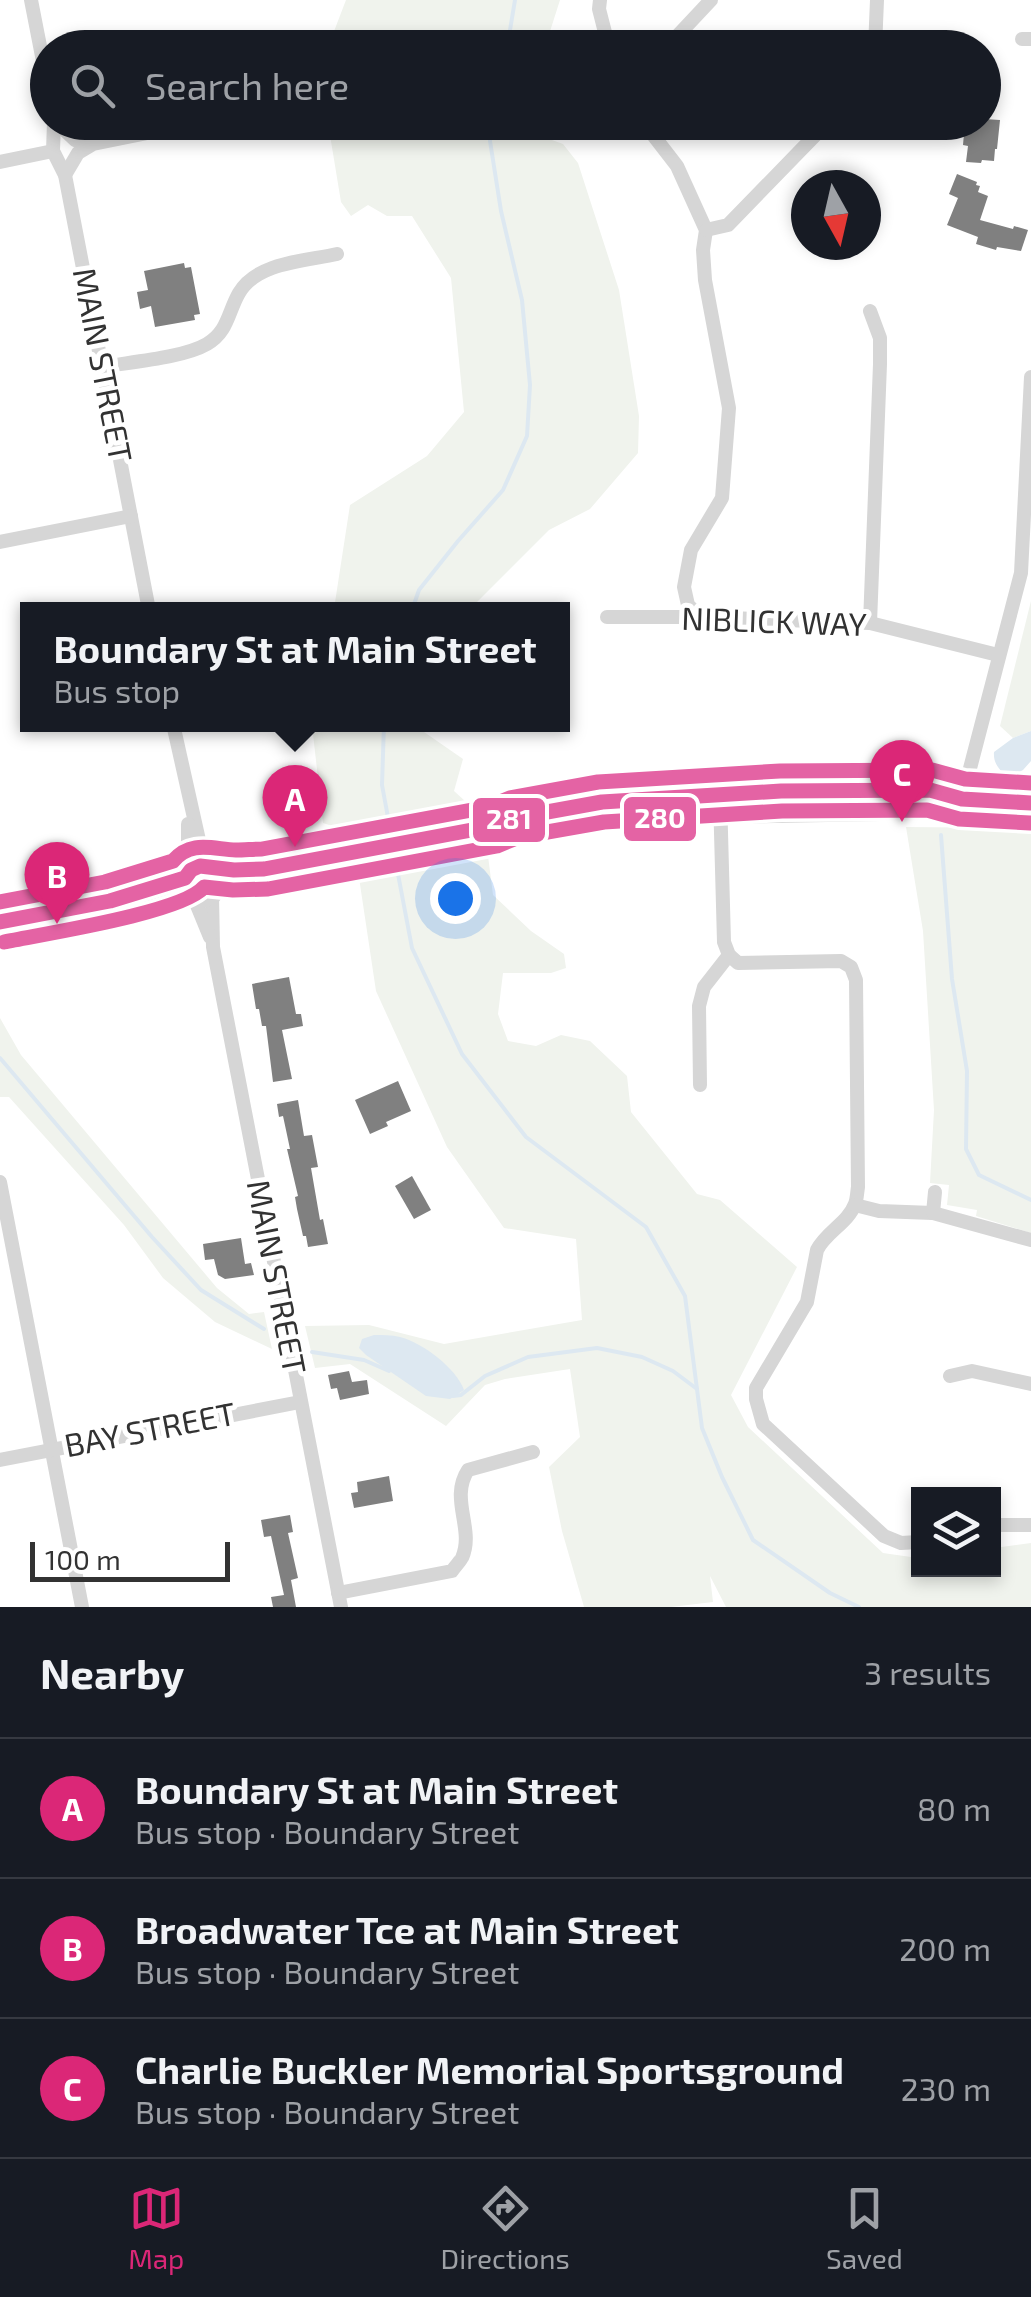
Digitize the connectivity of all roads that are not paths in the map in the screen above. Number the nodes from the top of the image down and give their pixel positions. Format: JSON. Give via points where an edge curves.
{"nodes":[{"id":1,"x":31,"y":0,"type":"edge"},
{"id":2,"x":600,"y":0,"type":"edge"},
{"id":3,"x":711,"y":0,"type":"edge"},
{"id":4,"x":877,"y":0,"type":"edge"},
{"id":5,"x":37,"y":30,"type":"edge"},
{"id":6,"x":604,"y":30,"type":"edge"},
{"id":7,"x":683,"y":30,"type":"edge"},
{"id":8,"x":876,"y":30,"type":"edge"},
{"id":9,"x":54,"y":140,"type":"edge"},
{"id":10,"x":75,"y":140,"type":"edge"},
{"id":11,"x":113,"y":140,"type":"edge"},
{"id":12,"x":658,"y":140,"type":"edge"},
{"id":13,"x":811,"y":140,"type":"edge"},
{"id":14,"x":93,"y":144,"type":"junction"},
{"id":15,"x":53,"y":150,"type":"junction"},
{"id":16,"x":0,"y":162,"type":"edge"},
{"id":17,"x":65,"y":175,"type":"junction"},
{"id":18,"x":706,"y":230,"type":"junction"},
{"id":19,"x":336,"y":254,"type":"dead end"},
{"id":20,"x":870,"y":311,"type":"dead end"},
{"id":21,"x":102,"y":367,"type":"junction"},
{"id":22,"x":1031,"y":377,"type":"edge"},
{"id":23,"x":130,"y":516,"type":"junction"},
{"id":24,"x":0,"y":542,"type":"edge"},
{"id":25,"x":148,"y":602,"type":"edge"},
{"id":26,"x":606,"y":617,"type":"dead end"},
{"id":27,"x":700,"y":617,"type":"junction"},
{"id":28,"x":870,"y":623,"type":"junction"},
{"id":29,"x":998,"y":655,"type":"junction"},
{"id":30,"x":175,"y":732,"type":"edge"},
{"id":31,"x":962,"y":799,"type":"junction"},
{"id":32,"x":1031,"y":803,"type":"edge"},
{"id":33,"x":720,"y":805,"type":"junction"},
{"id":34,"x":200,"y":883,"type":"junction"},
{"id":35,"x":0,"y":922,"type":"edge"},
{"id":36,"x":730,"y":955,"type":"junction"},
{"id":37,"x":700,"y":1085,"type":"dead end"},
{"id":38,"x":0,"y":1182,"type":"edge"},
{"id":39,"x":935,"y":1192,"type":"dead end"},
{"id":40,"x":855,"y":1206,"type":"junction"},
{"id":41,"x":933,"y":1213,"type":"junction"},
{"id":42,"x":1031,"y":1240,"type":"edge"},
{"id":43,"x":950,"y":1376,"type":"dead end"},
{"id":44,"x":1031,"y":1384,"type":"edge"},
{"id":45,"x":300,"y":1402,"type":"junction"},
{"id":46,"x":52,"y":1449,"type":"junction"},
{"id":47,"x":533,"y":1452,"type":"dead end"},
{"id":48,"x":0,"y":1460,"type":"edge"},
{"id":49,"x":1001,"y":1525,"type":"edge"},
{"id":50,"x":1031,"y":1525,"type":"edge"},
{"id":51,"x":911,"y":1542,"type":"edge"},
{"id":52,"x":340,"y":1600,"type":"edge"},
{"id":53,"x":82,"y":1607,"type":"edge"}],
"edges":[{"from":1,"to":5,"type":"street"},
{"from":2,"to":6,"type":"street"},
{"from":3,"to":7,"type":"street"},
{"from":4,"to":8,"type":"street"},
{"from":9,"to":15,"type":"street","name":"MAIN STREET"},
{"from":10,"to":14,"type":"street"},
{"from":11,"to":14,"type":"street"},
{"from":12,"to":18,"type":"street","via":[[678,166]]},
{"from":13,"to":18,"type":"street","via":[[728,225]]},
{"from":14,"to":17,"type":"street","via":[[78,153]]},
{"from":15,"to":16,"type":"street"},
{"from":15,"to":17,"type":"street","name":"MAIN STREET"},
{"from":17,"to":21,"type":"street","name":"MAIN STREET"},
{"from":18,"to":27,"type":"street","via":[[705,280],[729,408],[722,498],[690,550],[684,587]]},
{"from":19,"to":21,"type":"street","via":[[258,275],[205,346]]},
{"from":20,"to":28,"type":"street","via":[[880,338]]},
{"from":21,"to":23,"type":"street","name":"MAIN STREET"},
{"from":22,"to":29,"type":"street","via":[[1021,572]]},
{"from":23,"to":24,"type":"street"},
{"from":23,"to":25,"type":"street","name":"MAIN STREET"},
{"from":26,"to":27,"type":"street","name":"NIBLICK WAY"},
{"from":27,"to":28,"type":"street","name":"NIBLICK WAY"},
{"from":28,"to":29,"type":"street","name":"NIBLICK WAY"},
{"from":29,"to":31,"type":"street"},
{"from":30,"to":34,"type":"street","name":"MAIN STREET"},
{"from":31,"to":32,"type":"street"},
{"from":31,"to":33,"type":"street","via":[[930,790],[846,789]]},
{"from":33,"to":34,"type":"street","via":[[602,802]]},
{"from":33,"to":36,"type":"street","via":[[724,942]]},
{"from":34,"to":35,"type":"street"},
{"from":34,"to":45,"type":"street","name":"MAIN STREET"},
{"from":36,"to":37,"type":"street","via":[[704,987],[698,1006]]},
{"from":36,"to":40,"type":"street","via":[[738,963],[841,961],[852,967],[859,1086]]},
{"from":38,"to":46,"type":"street"},
{"from":39,"to":41,"type":"street"},
{"from":40,"to":41,"type":"street"},
{"from":40,"to":51,"type":"street","via":[[821,1242],[806,1302],[756,1398],[763,1424],[884,1536]]},
{"from":41,"to":42,"type":"street"},
{"from":43,"to":44,"type":"street","via":[[972,1371]]},
{"from":45,"to":46,"type":"street","name":"BAY STREET"},
{"from":45,"to":52,"type":"street","name":"MAIN STREET"},
{"from":46,"to":48,"type":"street","name":"BAY STREET"},
{"from":46,"to":53,"type":"street"},
{"from":47,"to":52,"type":"street","via":[[468,1470],[460,1491],[466,1541],[452,1570]]},
{"from":49,"to":50,"type":"street"}]}
